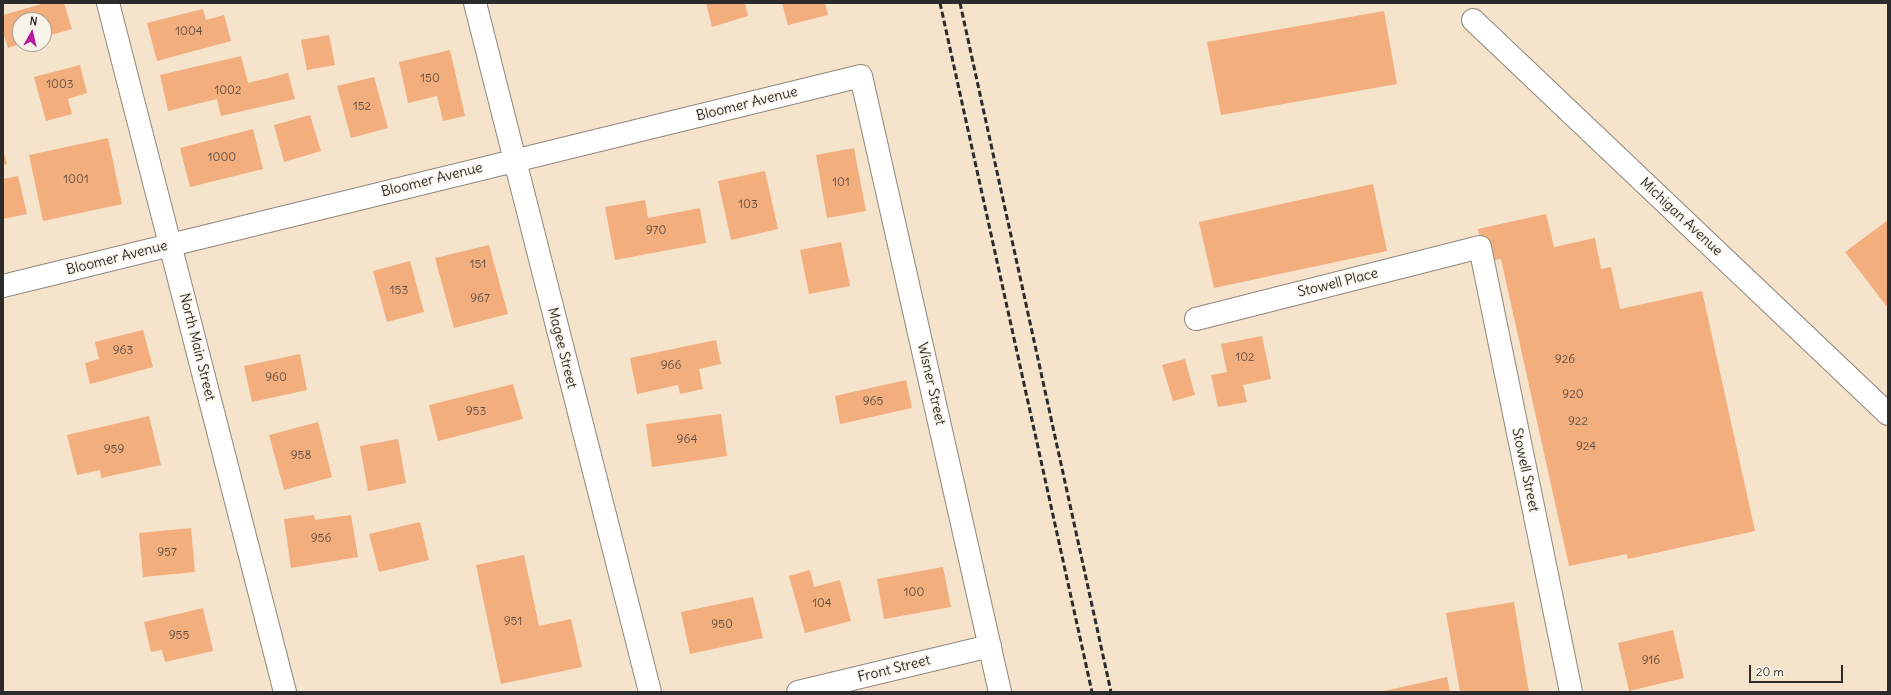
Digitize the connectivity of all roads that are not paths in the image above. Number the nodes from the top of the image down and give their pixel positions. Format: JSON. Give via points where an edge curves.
{"nodes":[{"id":1,"x":108,"y":3,"type":"edge"},
{"id":2,"x":475,"y":3,"type":"edge"},
{"id":3,"x":1473,"y":20,"type":"dead end"},
{"id":4,"x":861,"y":76,"type":"joint"},
{"id":5,"x":514,"y":160,"type":"junction"},
{"id":6,"x":171,"y":246,"type":"junction"},
{"id":7,"x":1480,"y":247,"type":"joint"},
{"id":8,"x":3,"y":286,"type":"edge"},
{"id":9,"x":1196,"y":319,"type":"dead end"},
{"id":10,"x":1888,"y":414,"type":"edge"},
{"id":11,"x":990,"y":646,"type":"junction"},
{"id":12,"x":284,"y":692,"type":"edge"},
{"id":13,"x":650,"y":692,"type":"edge"},
{"id":14,"x":798,"y":692,"type":"edge"},
{"id":15,"x":1000,"y":692,"type":"edge"},
{"id":16,"x":1571,"y":692,"type":"edge"}],
"edges":[{"from":1,"to":6,"type":"street","name":"North Main Street"},
{"from":2,"to":5,"type":"street","name":"Magee Street"},
{"from":3,"to":10,"type":"street","name":"Michigan Avenue"},
{"from":4,"to":5,"type":"street","name":"Bloomer Avenue"},
{"from":4,"to":11,"type":"street","name":"Wisner Street"},
{"from":5,"to":6,"type":"street","name":"Bloomer Avenue"},
{"from":5,"to":13,"type":"street","name":"Magee Street"},
{"from":6,"to":8,"type":"street","name":"Bloomer Avenue"},
{"from":6,"to":12,"type":"street","name":"North Main Street"},
{"from":7,"to":9,"type":"street","name":"Stowell Place"},
{"from":7,"to":16,"type":"street","name":"Stowell Street"},
{"from":11,"to":14,"type":"street","name":"Front Street"},
{"from":11,"to":15,"type":"street","name":"Wisner Street"}]}
